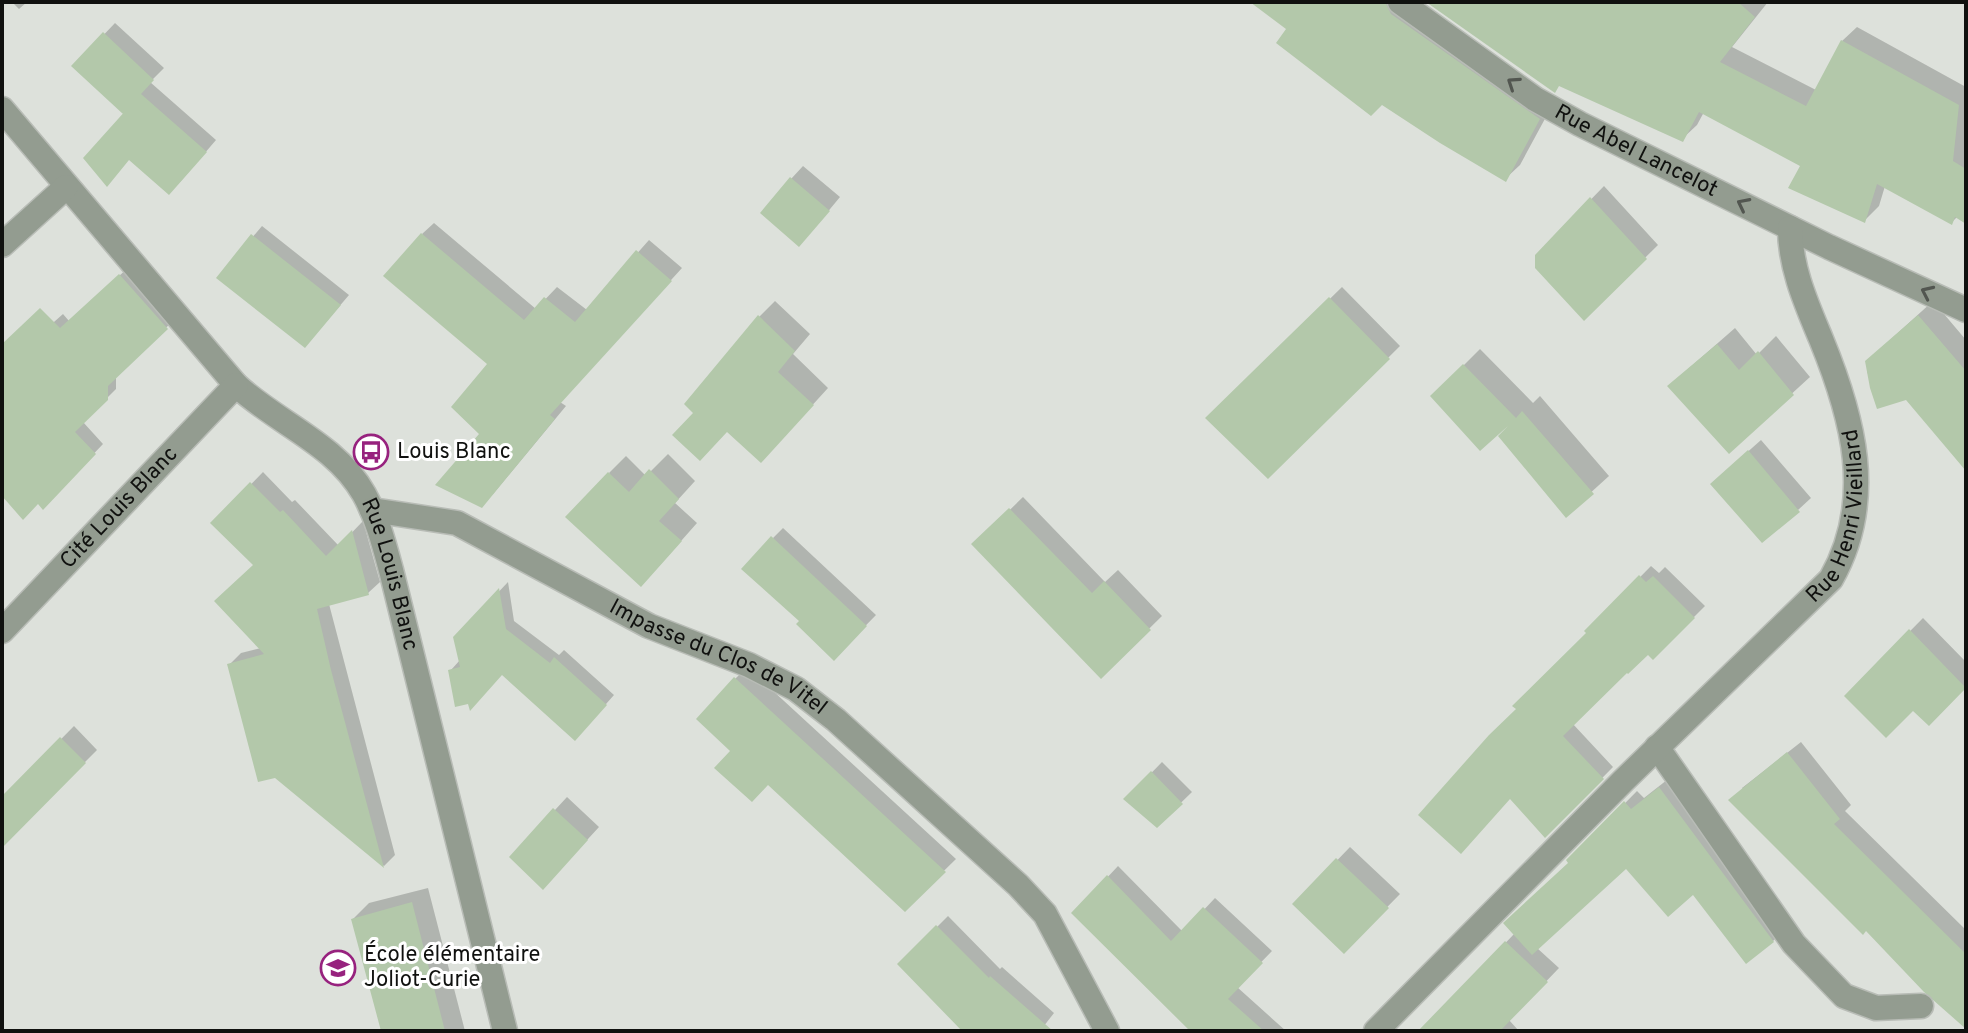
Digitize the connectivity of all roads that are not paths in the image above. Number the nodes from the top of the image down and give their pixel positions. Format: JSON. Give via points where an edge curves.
{"nodes":[{"id":1,"x":1400,"y":2,"type":"edge"},
{"id":2,"x":2,"y":109,"type":"edge"},
{"id":3,"x":66,"y":187,"type":"junction"},
{"id":4,"x":1790,"y":228,"type":"junction"},
{"id":5,"x":2,"y":245,"type":"edge"},
{"id":6,"x":1966,"y":310,"type":"edge"},
{"id":7,"x":236,"y":385,"type":"junction"},
{"id":8,"x":372,"y":510,"type":"junction"},
{"id":9,"x":2,"y":631,"type":"edge"},
{"id":10,"x":1657,"y":747,"type":"junction"},
{"id":11,"x":1921,"y":1006,"type":"dead end"},
{"id":12,"x":505,"y":1031,"type":"edge"},
{"id":13,"x":1107,"y":1031,"type":"edge"},
{"id":14,"x":1376,"y":1031,"type":"edge"}],
"edges":[{"from":4,"to":1,"type":"street","name":"Rue Abel Lancelot","one_way":true,"via":[[1556,111]]},
{"from":2,"to":3,"type":"street","name":"Rue Louis Blanc"},
{"from":3,"to":5,"type":"street"},
{"from":3,"to":7,"type":"street","name":"Rue Louis Blanc"},
{"from":6,"to":4,"type":"street","name":"Rue Abel Lancelot","one_way":true},
{"from":4,"to":10,"type":"street","name":"Rue Henri Vieillard","via":[[1795,272],[1855,442],[1856,488],[1845,551],[1831,579]]},
{"from":7,"to":8,"type":"street","name":"Rue Louis Blanc","via":[[342,465]]},
{"from":7,"to":9,"type":"street","name":"Cité Louis Blanc"},
{"from":8,"to":12,"type":"street","name":"Rue Louis Blanc"},
{"from":8,"to":13,"type":"street","name":"Impasse du Clos de Vitel","via":[[457,523],[649,626],[796,689],[1045,914]]},
{"from":10,"to":11,"type":"street","via":[[1794,944],[1844,996],[1876,1008]]},
{"from":10,"to":14,"type":"street","name":"Rue Henri Vieillard"}]}
